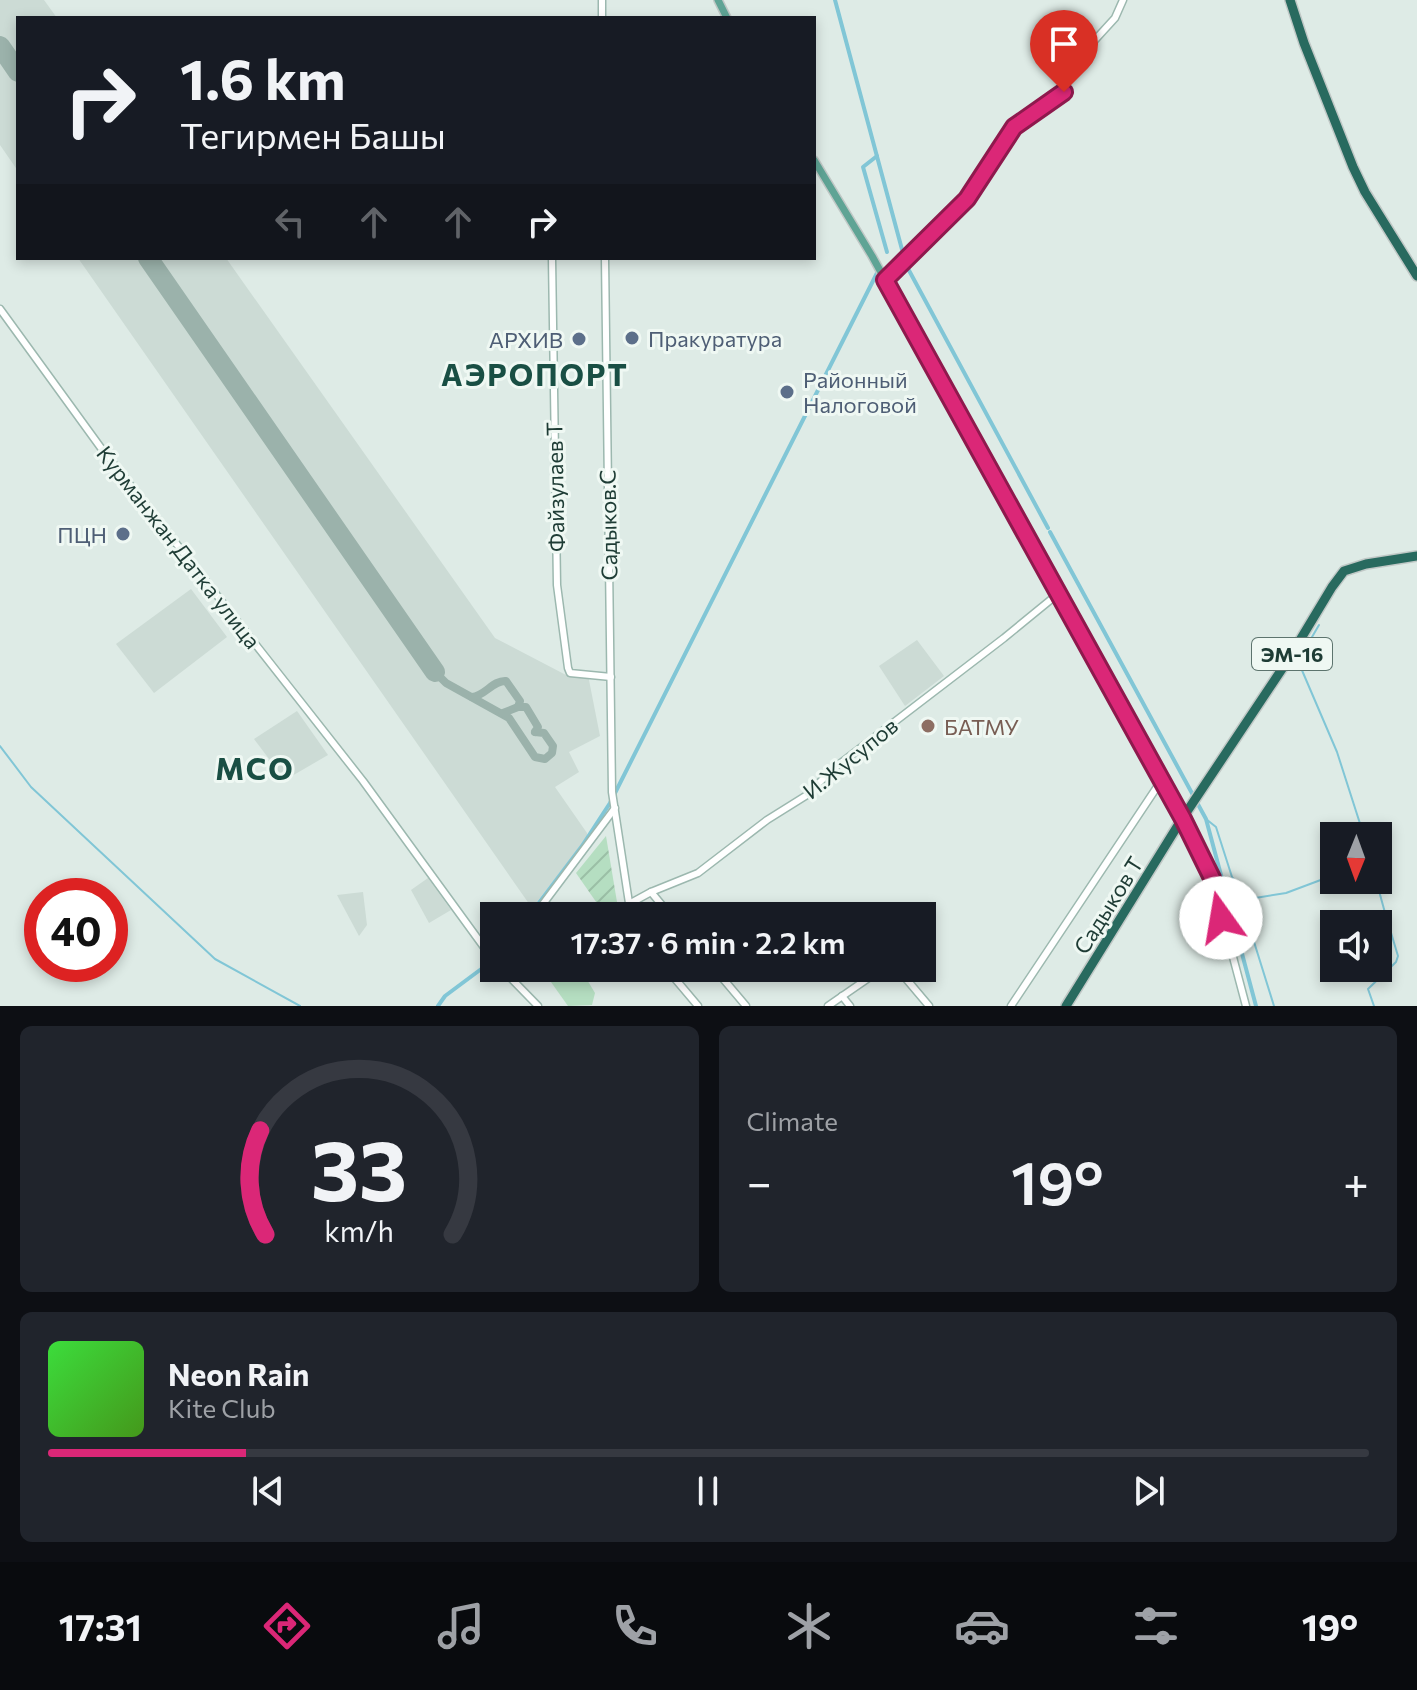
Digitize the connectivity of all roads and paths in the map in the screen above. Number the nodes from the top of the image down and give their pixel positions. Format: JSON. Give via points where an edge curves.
{"nodes":[{"id":1,"x":1123,"y":0,"type":"edge"},
{"id":2,"x":1290,"y":0,"type":"edge"},
{"id":3,"x":816,"y":163,"type":"edge"},
{"id":4,"x":552,"y":260,"type":"edge"},
{"id":5,"x":605,"y":260,"type":"edge"},
{"id":6,"x":1417,"y":276,"type":"edge"},
{"id":7,"x":885,"y":280,"type":"junction"},
{"id":8,"x":0,"y":309,"type":"edge"},
{"id":9,"x":1417,"y":556,"type":"edge"},
{"id":10,"x":1059,"y":593,"type":"junction"},
{"id":11,"x":611,"y":677,"type":"junction"},
{"id":12,"x":1161,"y":781,"type":"junction"},
{"id":13,"x":615,"y":806,"type":"junction"},
{"id":14,"x":1181,"y":821,"type":"junction"},
{"id":15,"x":604,"y":824,"type":"junction"},
{"id":16,"x":619,"y":833,"type":"junction"},
{"id":17,"x":651,"y":892,"type":"junction"},
{"id":18,"x":545,"y":902,"type":"edge"},
{"id":19,"x":629,"y":902,"type":"edge"},
{"id":20,"x":633,"y":902,"type":"edge"},
{"id":21,"x":659,"y":902,"type":"edge"},
{"id":22,"x":480,"y":942,"type":"edge"},
{"id":23,"x":515,"y":982,"type":"edge"},
{"id":24,"x":678,"y":982,"type":"edge"},
{"id":25,"x":726,"y":982,"type":"edge"},
{"id":26,"x":862,"y":982,"type":"edge"},
{"id":27,"x":909,"y":982,"type":"edge"},
{"id":28,"x":842,"y":996,"type":"junction"},
{"id":29,"x":538,"y":1006,"type":"edge"},
{"id":30,"x":698,"y":1006,"type":"edge"},
{"id":31,"x":746,"y":1006,"type":"edge"},
{"id":32,"x":828,"y":1006,"type":"edge"},
{"id":33,"x":850,"y":1006,"type":"edge"},
{"id":34,"x":929,"y":1006,"type":"edge"},
{"id":35,"x":1011,"y":1006,"type":"edge"},
{"id":36,"x":1066,"y":1006,"type":"edge"},
{"id":37,"x":1246,"y":1006,"type":"edge"}],
"edges":[{"from":1,"to":7,"type":"street","via":[[1115,18],[1083,53],[1077,71],[1064,82],[1064,92],[1014,127],[967,199]]},
{"from":2,"to":6,"type":"highway","via":[[1353,167]]},
{"from":3,"to":7,"type":"main road"},
{"from":4,"to":11,"type":"street","name":"Файзулаев Т","via":[[557,585],[568,668],[570,673]]},
{"from":5,"to":11,"type":"street","name":"Садыков.С"},
{"from":7,"to":10,"type":"main road"},
{"from":8,"to":22,"type":"street","name":"Курманжан Датка улица","via":[[101,448],[363,781]]},
{"from":9,"to":14,"type":"highway","number":"ЭМ-16","via":[[1344,571]]},
{"from":10,"to":12,"type":"main road"},
{"from":10,"to":17,"type":"street","name":"И.Жусупов","via":[[833,769],[807,795],[698,873]]},
{"from":11,"to":13,"type":"street","name":"Садыков.С"},
{"from":12,"to":14,"type":"main road"},
{"from":12,"to":35,"type":"street"},
{"from":13,"to":15,"type":"street"},
{"from":13,"to":16,"type":"street"},
{"from":14,"to":36,"type":"highway","name":"Садыков Т","number":"ЭМ-16"},
{"from":14,"to":37,"type":"street","via":[[1212,878]]},
{"from":15,"to":16,"type":"street"},
{"from":15,"to":18,"type":"street"},
{"from":16,"to":19,"type":"street"},
{"from":17,"to":20,"type":"street","name":"И.Жусупов"},
{"from":17,"to":21,"type":"street"},
{"from":23,"to":29,"type":"street"},
{"from":24,"to":30,"type":"street"},
{"from":25,"to":31,"type":"street"},
{"from":26,"to":28,"type":"street"},
{"from":27,"to":34,"type":"street"},
{"from":28,"to":32,"type":"street"},
{"from":28,"to":33,"type":"street"}]}
